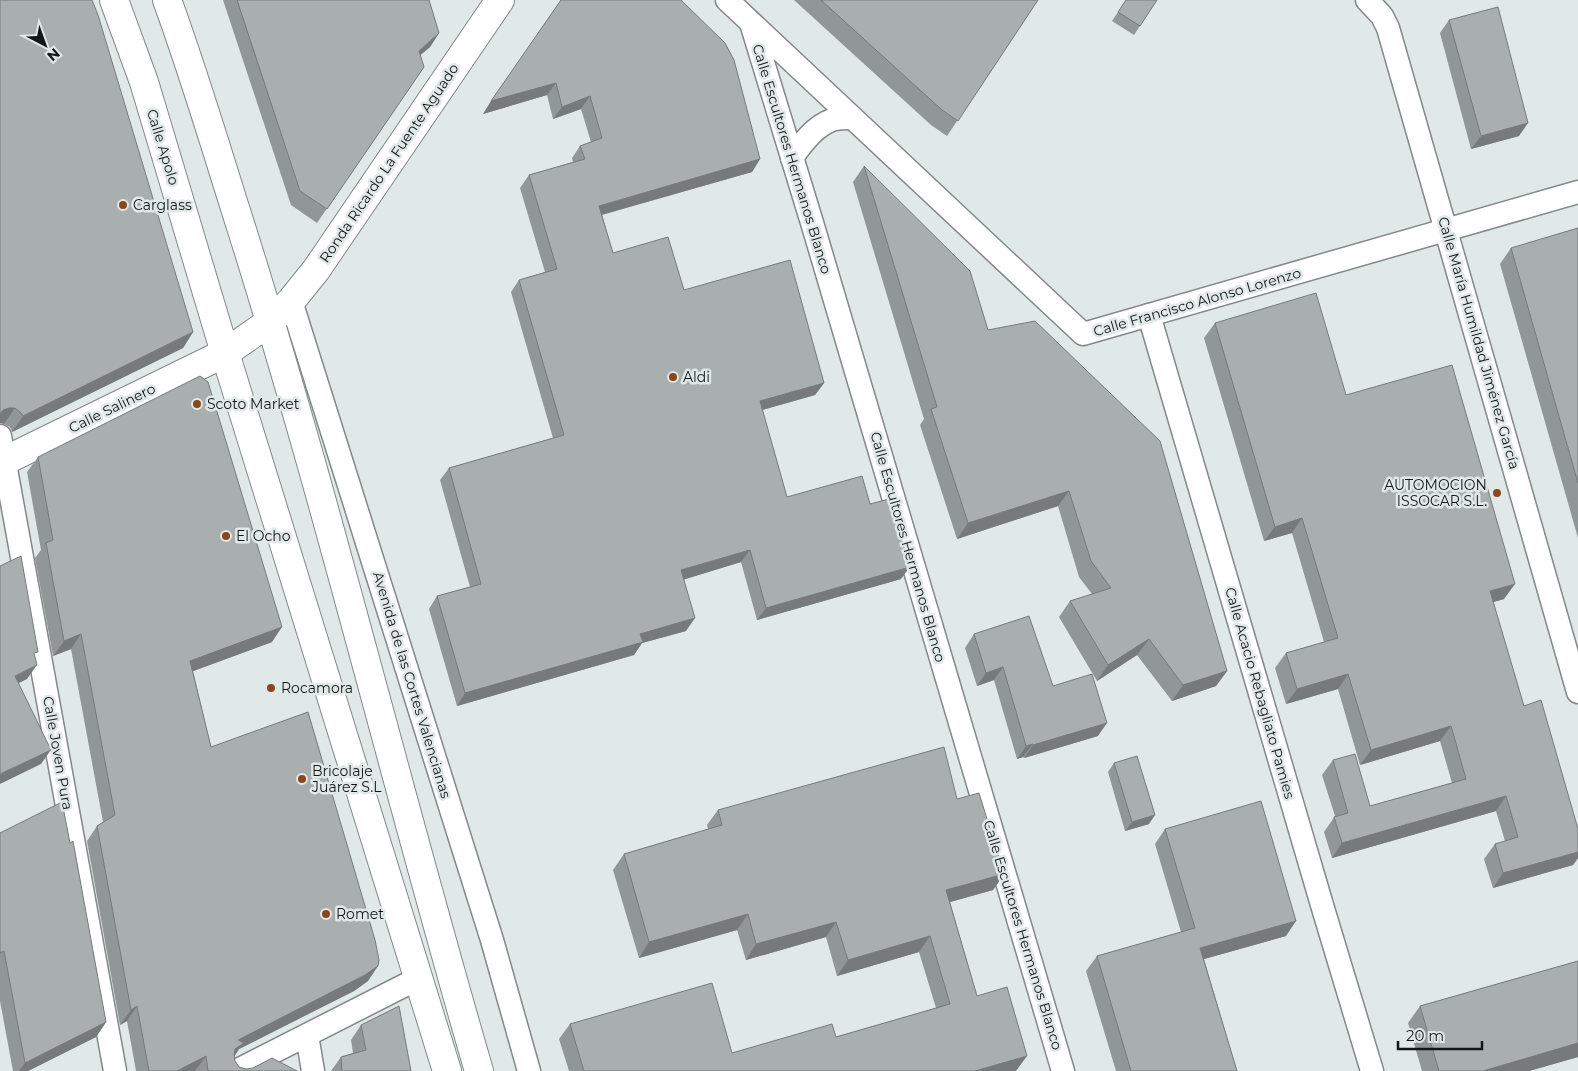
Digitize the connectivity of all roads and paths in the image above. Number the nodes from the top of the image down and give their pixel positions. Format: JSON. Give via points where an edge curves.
{"nodes":[{"id":1,"x":114,"y":0,"type":"edge"},
{"id":2,"x":167,"y":0,"type":"edge"},
{"id":3,"x":500,"y":0,"type":"edge"},
{"id":4,"x":727,"y":0,"type":"edge"},
{"id":5,"x":1367,"y":0,"type":"edge"},
{"id":6,"x":751,"y":23,"type":"junction"},
{"id":7,"x":852,"y":118,"type":"junction"},
{"id":8,"x":792,"y":158,"type":"junction"},
{"id":9,"x":1578,"y":192,"type":"edge"},
{"id":10,"x":1446,"y":230,"type":"junction"},
{"id":11,"x":291,"y":301,"type":"junction"},
{"id":12,"x":1149,"y":315,"type":"junction"},
{"id":13,"x":271,"y":321,"type":"junction"},
{"id":14,"x":225,"y":353,"type":"junction"},
{"id":15,"x":2,"y":454,"type":"edge"},
{"id":16,"x":1578,"y":692,"type":"edge"},
{"id":17,"x":419,"y":978,"type":"junction"},
{"id":18,"x":307,"y":1035,"type":"junction"},
{"id":19,"x":115,"y":1071,"type":"edge"},
{"id":20,"x":236,"y":1071,"type":"edge"},
{"id":21,"x":314,"y":1071,"type":"edge"},
{"id":22,"x":447,"y":1071,"type":"edge"},
{"id":23,"x":479,"y":1071,"type":"edge"},
{"id":24,"x":529,"y":1071,"type":"edge"},
{"id":25,"x":1063,"y":1071,"type":"edge"},
{"id":26,"x":1372,"y":1071,"type":"edge"}],
"edges":[{"from":1,"to":14,"type":"main road","name":"Calle Apolo","via":[[144,82]]},
{"from":2,"to":13,"type":"main road"},
{"from":3,"to":11,"type":"main road","name":"Ronda Ricardo La Fuente Aguado","via":[[316,270]]},
{"from":4,"to":6,"type":"street","name":"Calle Francisco Alonso Lorenzo"},
{"from":5,"to":10,"type":"street","name":"Calle María Humildad Jiménez García","via":[[1388,28]]},
{"from":6,"to":7,"type":"street","name":"Calle Francisco Alonso Lorenzo"},
{"from":6,"to":8,"type":"street","name":"Calle Escultores Hermanos Blanco"},
{"from":7,"to":8,"type":"street","via":[[830,121],[819,128],[808,136]]},
{"from":7,"to":12,"type":"street","name":"Calle Francisco Alonso Lorenzo","via":[[1083,334]]},
{"from":8,"to":25,"type":"street","name":"Calle Escultores Hermanos Blanco"},
{"from":9,"to":10,"type":"street","name":"Calle Francisco Alonso Lorenzo"},
{"from":10,"to":12,"type":"street","name":"Calle Francisco Alonso Lorenzo"},
{"from":10,"to":16,"type":"street","name":"Calle María Humildad Jiménez García"},
{"from":11,"to":13,"type":"main road","name":"Ronda Ricardo La Fuente Aguado"},
{"from":11,"to":24,"type":"street","name":"Avenida de las Cortes Valencianas","via":[[492,940]]},
{"from":12,"to":26,"type":"street","name":"Calle Acacio Rebagliato Pamies"},
{"from":13,"to":14,"type":"main road","name":"Calle Salinero"},
{"from":13,"to":23,"type":"main road"},
{"from":14,"to":15,"type":"main road","name":"Calle Salinero"},
{"from":14,"to":17,"type":"main road"},
{"from":15,"to":19,"type":"street","name":"Calle Joven Pura"},
{"from":17,"to":18,"type":"street"},
{"from":17,"to":22,"type":"main road"},
{"from":18,"to":20,"type":"street"},
{"from":18,"to":21,"type":"street"}]}
